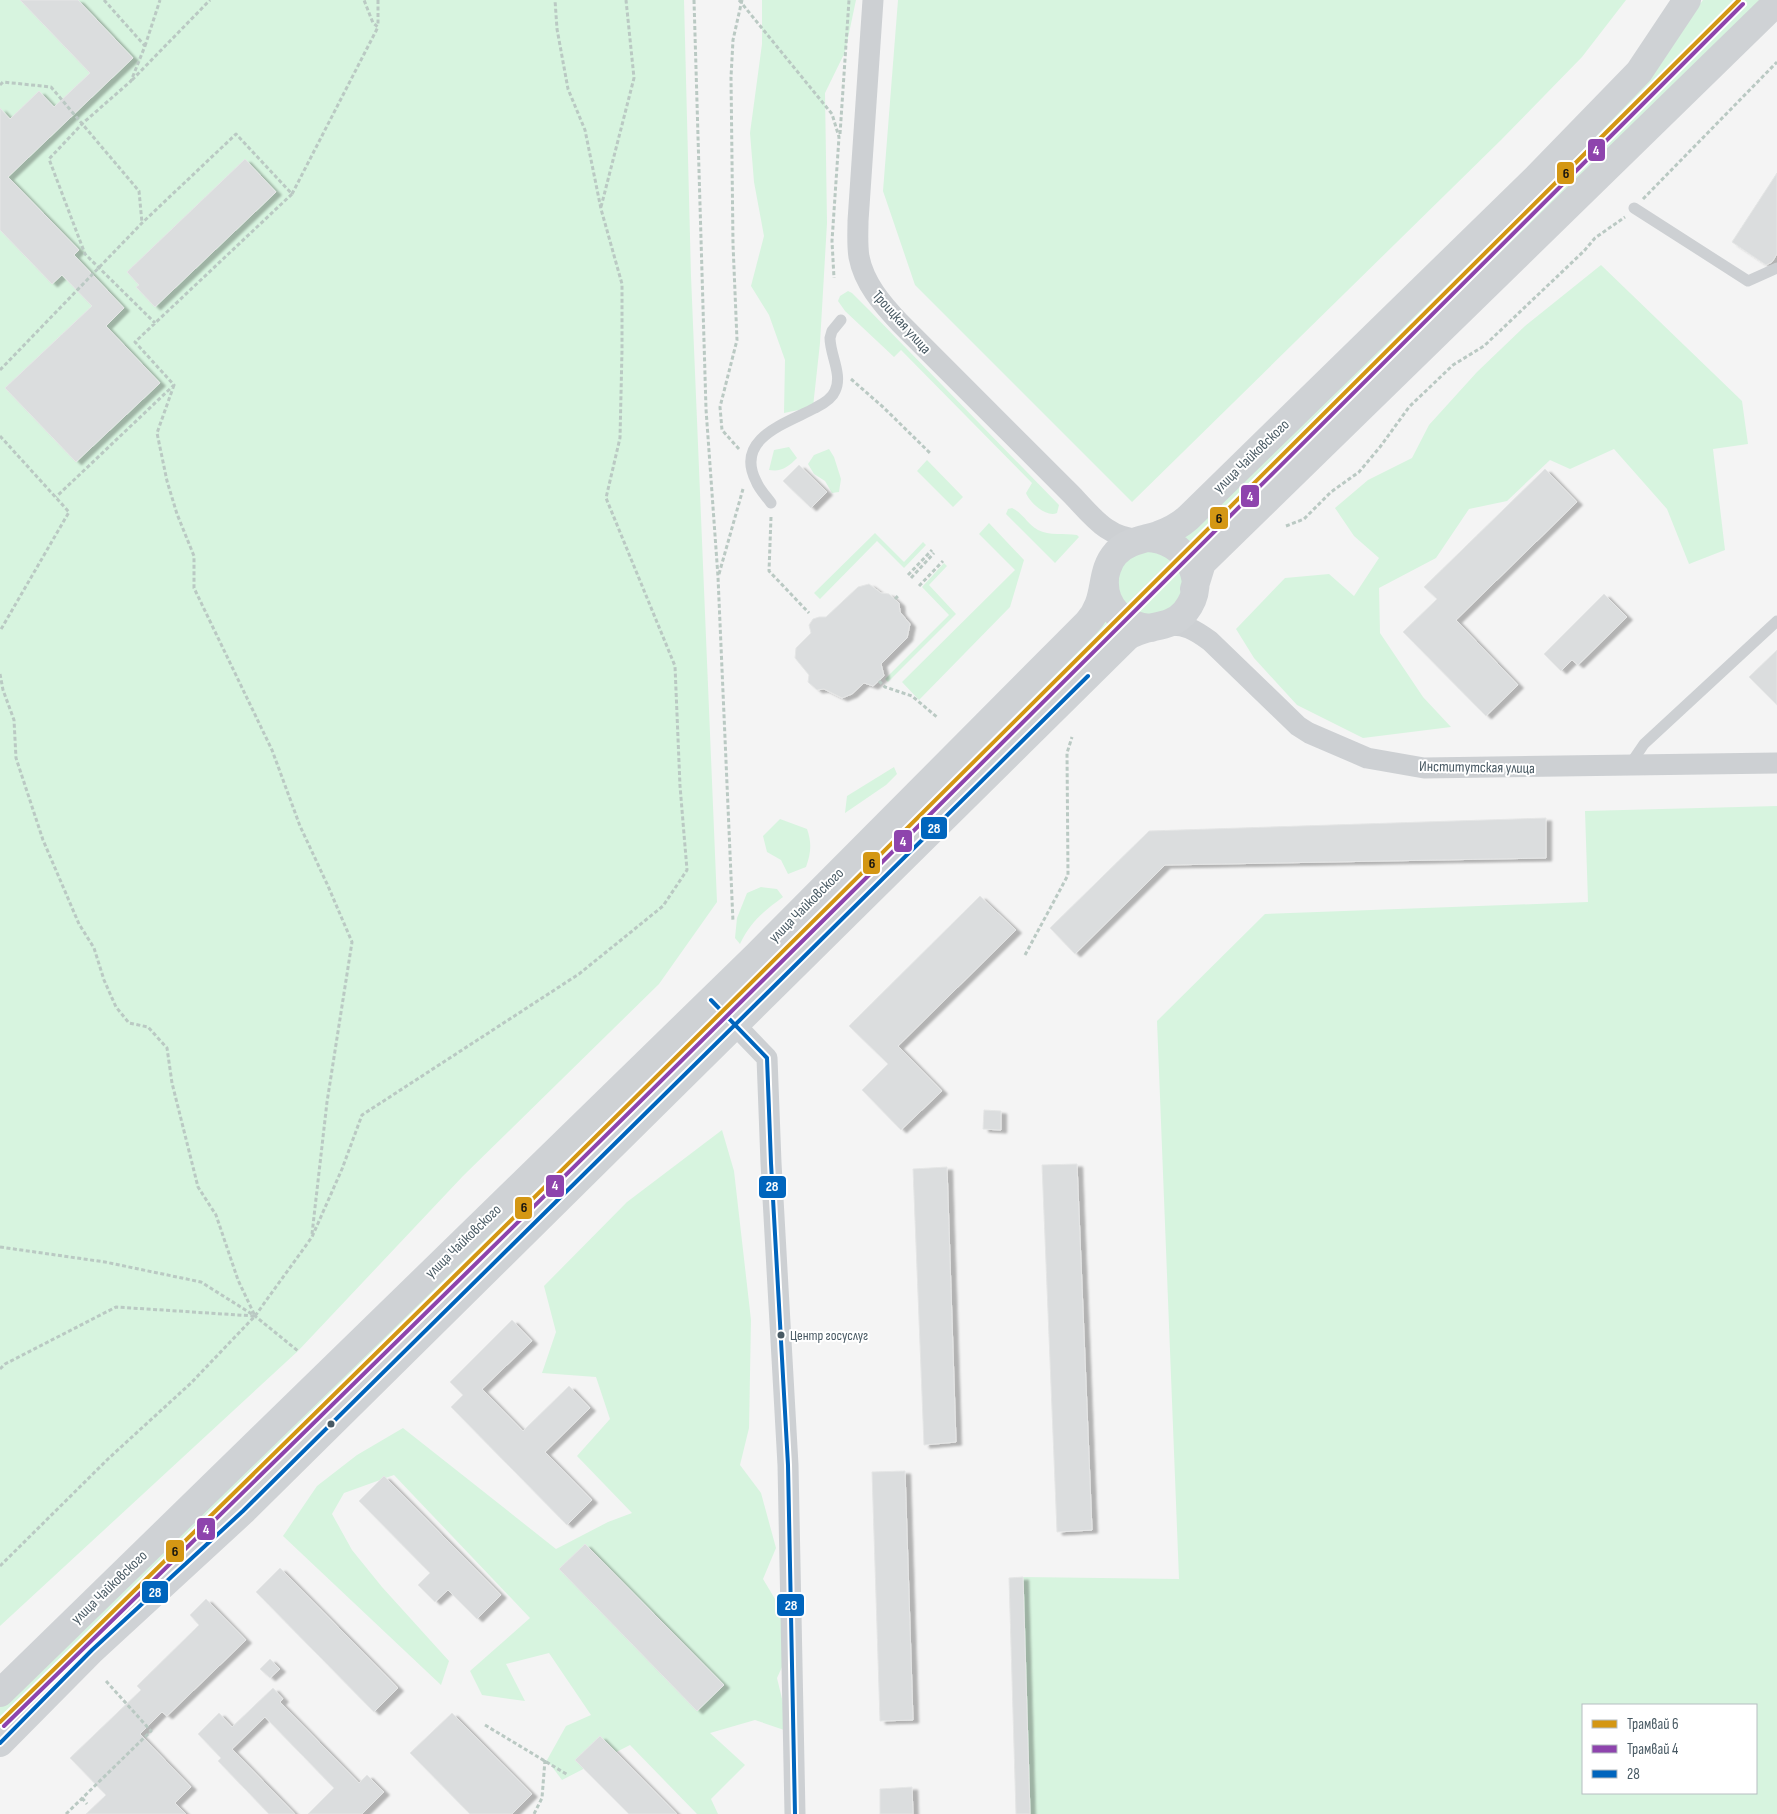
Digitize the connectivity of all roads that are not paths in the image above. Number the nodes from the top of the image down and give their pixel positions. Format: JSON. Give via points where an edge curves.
{"nodes":[{"id":1,"x":873,"y":0,"type":"edge"},
{"id":2,"x":1687,"y":0,"type":"edge"},
{"id":3,"x":1777,"y":2,"type":"edge"},
{"id":4,"x":1634,"y":208,"type":"road end"},
{"id":5,"x":1777,"y":268,"type":"edge"},
{"id":6,"x":841,"y":320,"type":"dead end"},
{"id":7,"x":771,"y":503,"type":"road end"},
{"id":8,"x":1095,"y":521,"type":"junction"},
{"id":9,"x":1144,"y":539,"type":"junction"},
{"id":10,"x":1106,"y":574,"type":"junction"},
{"id":11,"x":1194,"y":580,"type":"junction"},
{"id":12,"x":1777,"y":621,"type":"edge"},
{"id":13,"x":1147,"y":631,"type":"junction"},
{"id":14,"x":1210,"y":641,"type":"junction"},
{"id":15,"x":1777,"y":763,"type":"edge"},
{"id":16,"x":1629,"y":766,"type":"junction"},
{"id":17,"x":710,"y":1000,"type":"junction"},
{"id":18,"x":736,"y":1024,"type":"junction"},
{"id":19,"x":0,"y":1693,"type":"edge"},
{"id":20,"x":0,"y":1743,"type":"edge"},
{"id":21,"x":795,"y":1814,"type":"edge"}],
"edges":[{"from":1,"to":8,"type":"street","name":"Троицкая улица","via":[[858,221],[859,256],[867,283],[900,323]]},
{"from":2,"to":9,"type":"main road","name":"улица Чайковского","via":[[1638,72],[1537,177],[1188,518],[1171,530]]},
{"from":3,"to":11,"type":"main road","via":[[1202,563]]},
{"from":4,"to":5,"type":"lane","via":[[1748,281]]},
{"from":6,"to":7,"type":"lane","via":[[830,338],[838,383],[832,396],[769,431],[757,443],[751,458],[756,482]]},
{"from":8,"to":9,"type":"street","via":[[1115,535]]},
{"from":8,"to":10,"type":"street","via":[[1105,546]]},
{"from":9,"to":10,"type":"main road","name":"улица Чайковского","via":[[1119,550]]},
{"from":9,"to":11,"type":"main road","via":[[1165,541],[1176,547],[1185,555]]},
{"from":10,"to":13,"type":"main road","via":[[1106,595],[1111,606],[1118,615]]},
{"from":10,"to":17,"type":"main road","name":"улица Чайковского","via":[[1098,608],[1087,623]]},
{"from":11,"to":13,"type":"main road","via":[[1191,601],[1185,612],[1176,620]]},
{"from":11,"to":14,"type":"street","via":[[1196,614]]},
{"from":12,"to":16,"type":"lane","via":[[1644,744]]},
{"from":13,"to":14,"type":"street","name":"Институтская улица","via":[[1176,624],[1198,632]]},
{"from":13,"to":18,"type":"main road"},
{"from":14,"to":16,"type":"street","name":"Институтская улица","via":[[1298,726],[1367,758],[1424,768]]},
{"from":15,"to":16,"type":"street","name":"Институтская улица"},
{"from":17,"to":18,"type":"street"},
{"from":17,"to":19,"type":"main road","name":"улица Чайковского"},
{"from":18,"to":20,"type":"main road","via":[[243,1511],[92,1650]]},
{"from":18,"to":21,"type":"street","via":[[767,1058],[788,1465]]}]}
